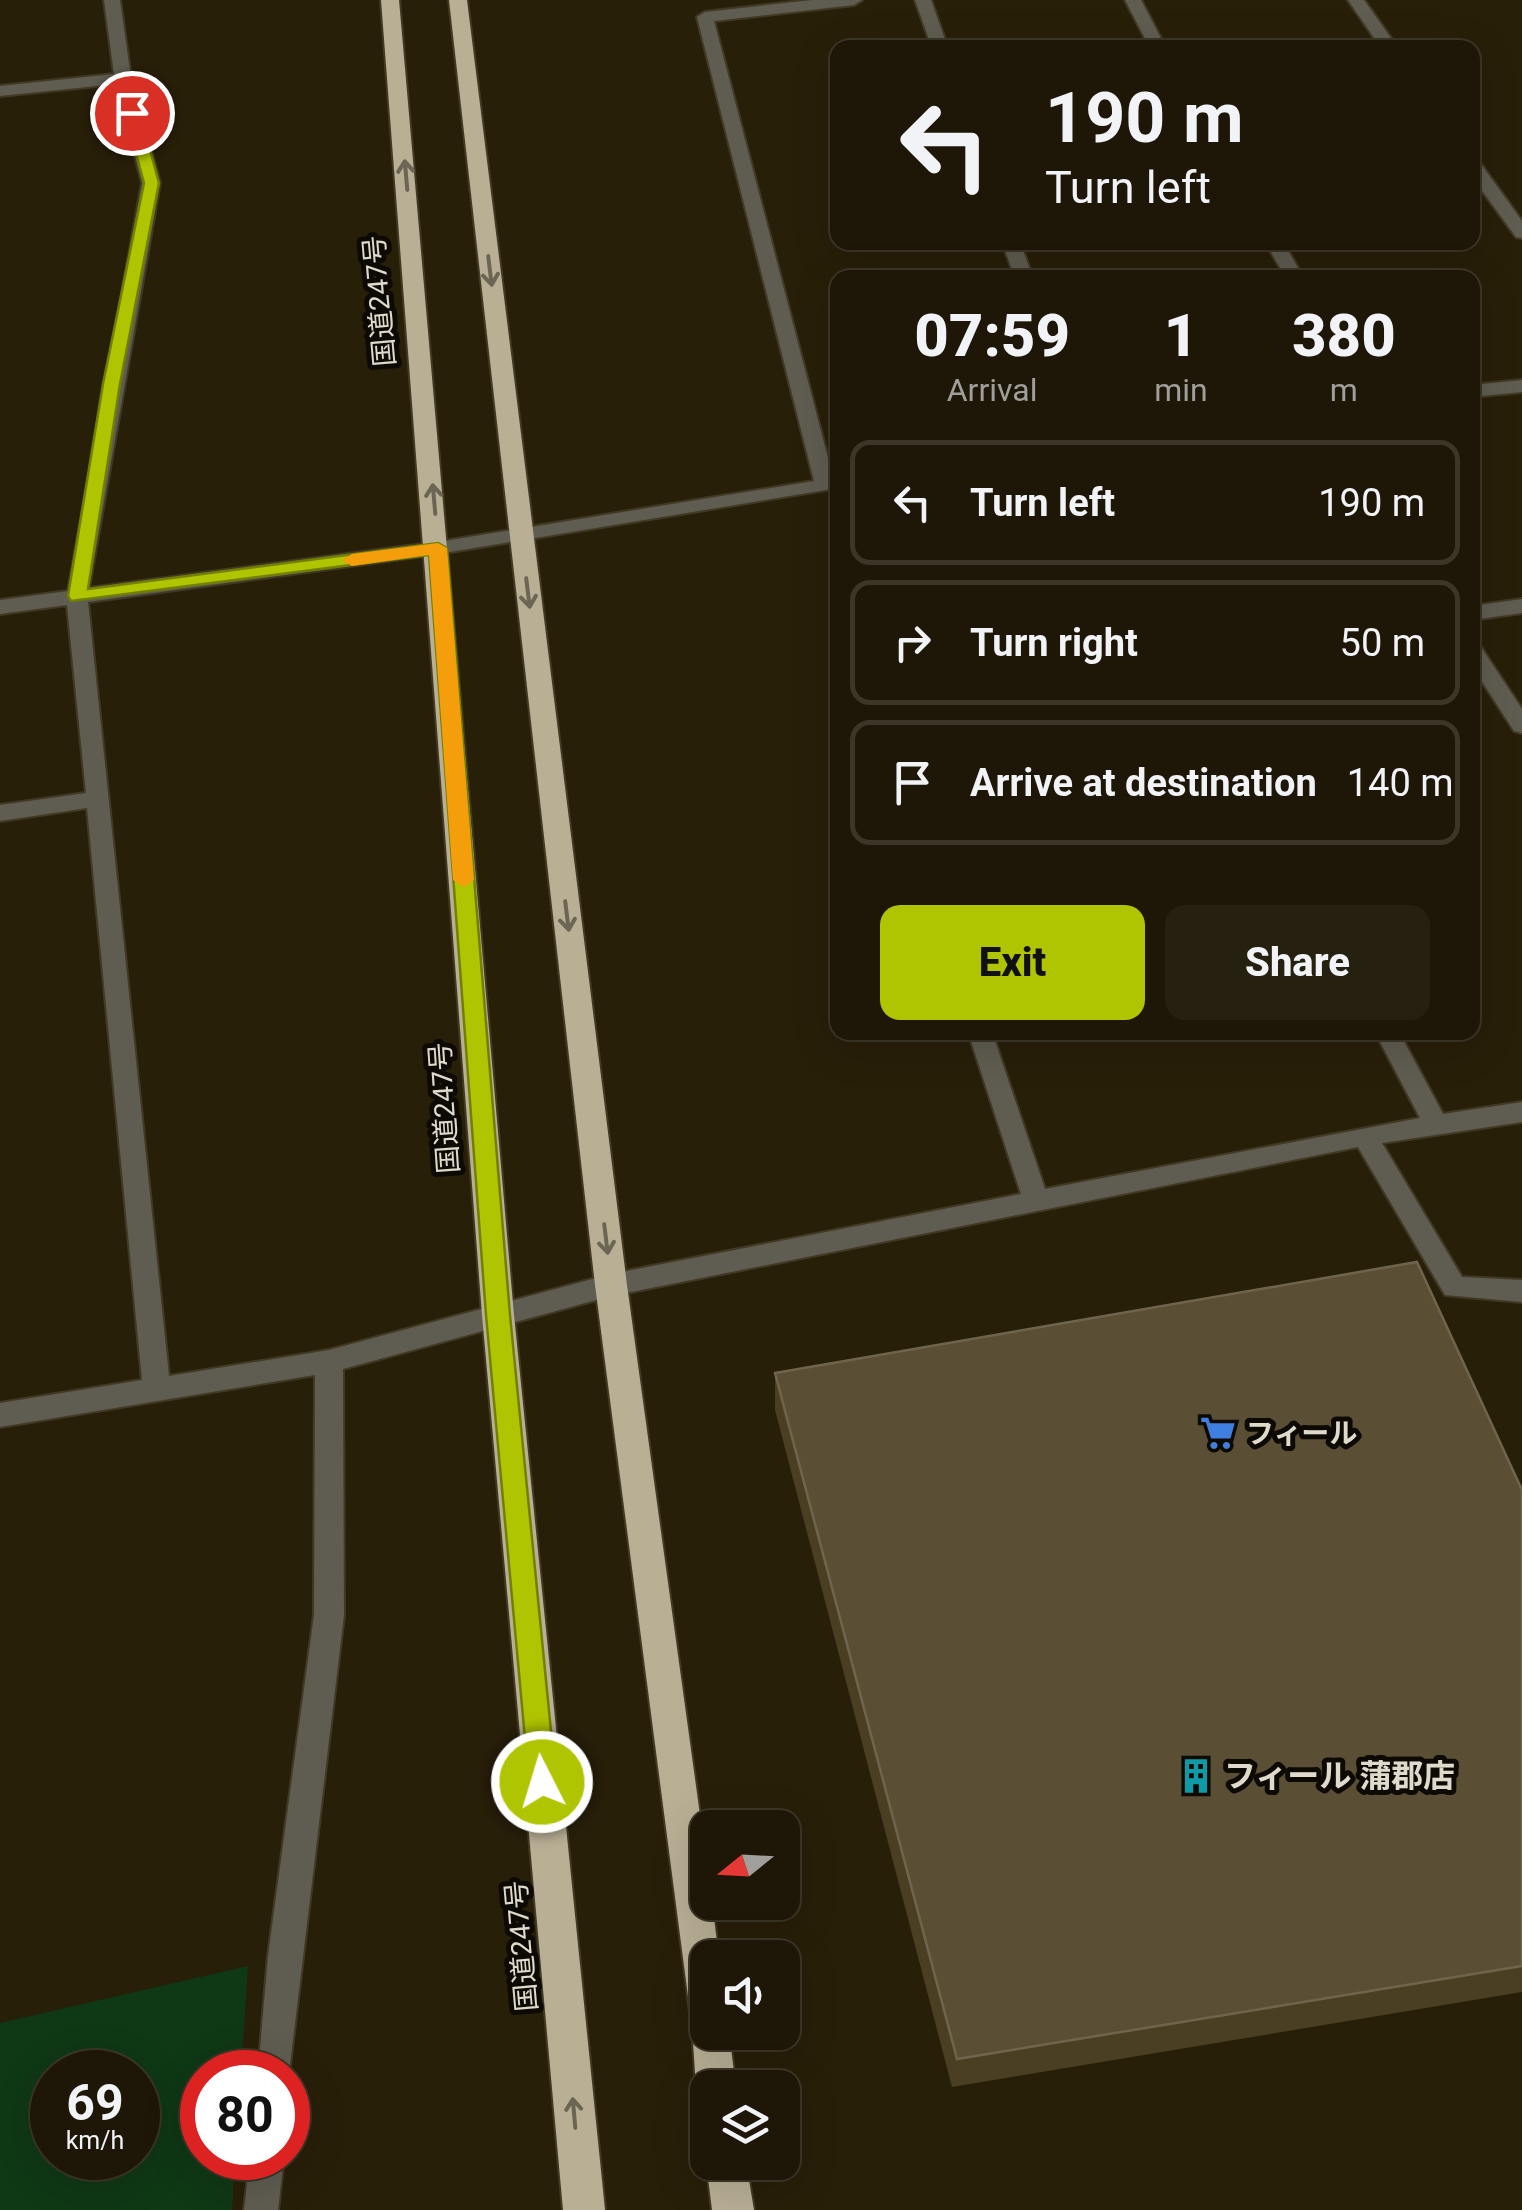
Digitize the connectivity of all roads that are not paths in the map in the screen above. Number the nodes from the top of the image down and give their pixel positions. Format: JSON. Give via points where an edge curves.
{"nodes":[{"id":1,"x":112,"y":0,"type":"edge"},
{"id":2,"x":390,"y":0,"type":"edge"},
{"id":3,"x":458,"y":0,"type":"edge"},
{"id":4,"x":854,"y":0,"type":"edge"},
{"id":5,"x":923,"y":0,"type":"edge"},
{"id":6,"x":1133,"y":0,"type":"edge"},
{"id":7,"x":1356,"y":0,"type":"edge"},
{"id":8,"x":937,"y":40,"type":"edge"},
{"id":9,"x":1154,"y":40,"type":"edge"},
{"id":10,"x":1384,"y":40,"type":"edge"},
{"id":11,"x":123,"y":78,"type":"junction"},
{"id":12,"x":0,"y":90,"type":"edge"},
{"id":13,"x":1480,"y":175,"type":"edge"},
{"id":14,"x":1522,"y":233,"type":"edge"},
{"id":15,"x":1522,"y":386,"type":"edge"},
{"id":16,"x":1480,"y":390,"type":"edge"},
{"id":17,"x":830,"y":480,"type":"edge"},
{"id":18,"x":830,"y":484,"type":"edge"},
{"id":19,"x":521,"y":534,"type":"junction"},
{"id":20,"x":438,"y":548,"type":"junction"},
{"id":21,"x":78,"y":596,"type":"junction"},
{"id":22,"x":0,"y":606,"type":"edge"},
{"id":23,"x":1522,"y":606,"type":"edge"},
{"id":24,"x":1480,"y":612,"type":"edge"},
{"id":25,"x":1480,"y":662,"type":"edge"},
{"id":26,"x":1522,"y":726,"type":"edge"},
{"id":27,"x":98,"y":799,"type":"junction"},
{"id":28,"x":0,"y":813,"type":"edge"},
{"id":29,"x":983,"y":1040,"type":"edge"},
{"id":30,"x":1391,"y":1040,"type":"edge"},
{"id":31,"x":1522,"y":1112,"type":"edge"},
{"id":32,"x":1436,"y":1126,"type":"junction"},
{"id":33,"x":1365,"y":1136,"type":"junction"},
{"id":34,"x":1036,"y":1200,"type":"junction"},
{"id":35,"x":611,"y":1285,"type":"junction"},
{"id":36,"x":1522,"y":1292,"type":"edge"},
{"id":37,"x":498,"y":1315,"type":"junction"},
{"id":38,"x":329,"y":1362,"type":"junction"},
{"id":39,"x":157,"y":1389,"type":"junction"},
{"id":40,"x":0,"y":1415,"type":"edge"},
{"id":41,"x":698,"y":1940,"type":"edge"},
{"id":42,"x":277,"y":2050,"type":"edge"},
{"id":43,"x":265,"y":2180,"type":"edge"},
{"id":44,"x":728,"y":2180,"type":"edge"},
{"id":45,"x":262,"y":2210,"type":"edge"},
{"id":46,"x":584,"y":2210,"type":"edge"},
{"id":47,"x":732,"y":2210,"type":"edge"}],
"edges":[{"from":1,"to":11,"type":"street"},
{"from":20,"to":2,"type":"highway","name":"国道247号","one_way":true},
{"from":3,"to":19,"type":"highway","one_way":true},
{"from":4,"to":17,"type":"street","via":[[705,17]]},
{"from":5,"to":8,"type":"street"},
{"from":6,"to":9,"type":"street"},
{"from":7,"to":10,"type":"street"},
{"from":11,"to":12,"type":"street"},
{"from":11,"to":21,"type":"street","via":[[152,183]]},
{"from":13,"to":14,"type":"street"},
{"from":15,"to":16,"type":"street"},
{"from":18,"to":19,"type":"street"},
{"from":19,"to":20,"type":"street"},
{"from":19,"to":35,"type":"highway","one_way":true},
{"from":20,"to":21,"type":"street"},
{"from":20,"to":37,"type":"highway","name":"国道247号"},
{"from":21,"to":22,"type":"street"},
{"from":21,"to":27,"type":"street"},
{"from":23,"to":24,"type":"street"},
{"from":25,"to":26,"type":"street"},
{"from":27,"to":28,"type":"street"},
{"from":27,"to":39,"type":"street"},
{"from":29,"to":34,"type":"street"},
{"from":30,"to":32,"type":"street"},
{"from":31,"to":32,"type":"street"},
{"from":32,"to":33,"type":"street"},
{"from":33,"to":34,"type":"street"},
{"from":33,"to":36,"type":"street","via":[[1454,1286]]},
{"from":34,"to":35,"type":"street"},
{"from":35,"to":37,"type":"street"},
{"from":35,"to":41,"type":"highway"},
{"from":37,"to":38,"type":"street"},
{"from":46,"to":37,"type":"highway","name":"国道247号","one_way":true},
{"from":38,"to":39,"type":"street"},
{"from":38,"to":42,"type":"street","via":[[329,1615]]},
{"from":39,"to":40,"type":"street"},
{"from":43,"to":45,"type":"street"},
{"from":44,"to":47,"type":"highway"}]}
